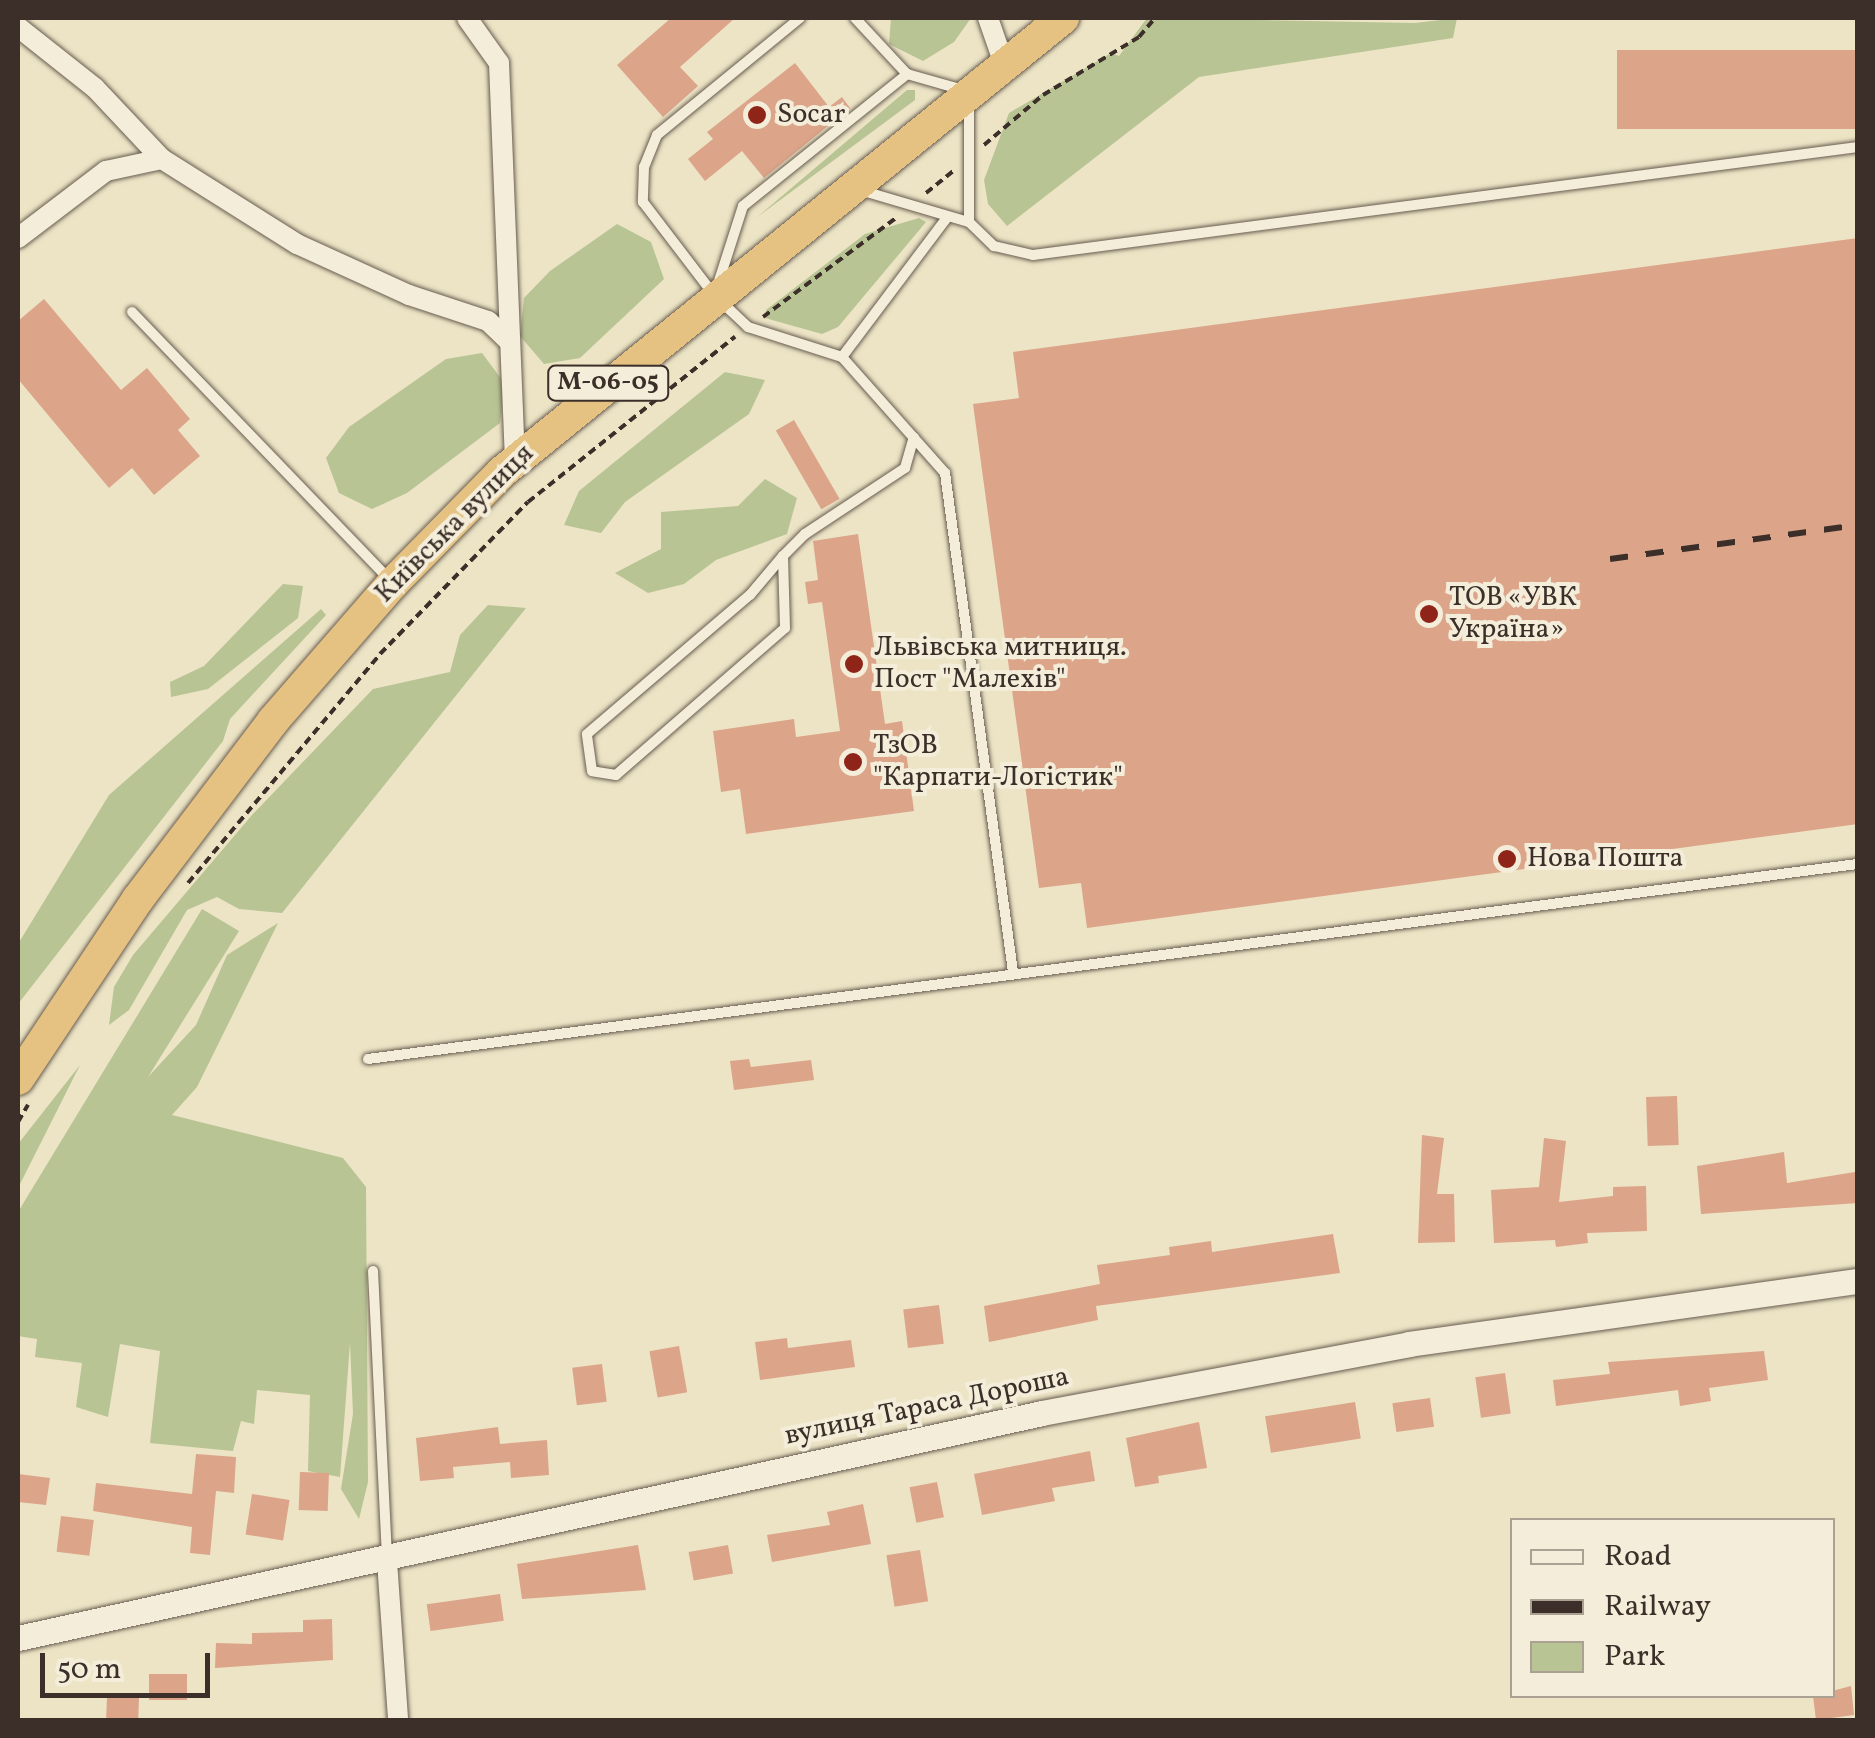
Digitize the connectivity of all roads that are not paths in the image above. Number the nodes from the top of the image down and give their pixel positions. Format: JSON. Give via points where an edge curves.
{"nodes":[{"id":1,"x":467,"y":18,"type":"edge"},
{"id":2,"x":800,"y":18,"type":"edge"},
{"id":3,"x":855,"y":18,"type":"edge"},
{"id":4,"x":988,"y":18,"type":"edge"},
{"id":5,"x":1064,"y":18,"type":"edge"},
{"id":6,"x":18,"y":27,"type":"edge"},
{"id":7,"x":1004,"y":64,"type":"junction"},
{"id":8,"x":907,"y":74,"type":"junction"},
{"id":9,"x":969,"y":92,"type":"junction"},
{"id":10,"x":1858,"y":147,"type":"edge"},
{"id":11,"x":162,"y":159,"type":"junction"},
{"id":12,"x":850,"y":186,"type":"junction"},
{"id":13,"x":946,"y":219,"type":"junction"},
{"id":14,"x":969,"y":222,"type":"junction"},
{"id":15,"x":18,"y":238,"type":"edge"},
{"id":16,"x":714,"y":295,"type":"junction"},
{"id":17,"x":132,"y":312,"type":"dead end"},
{"id":18,"x":510,"y":342,"type":"junction"},
{"id":19,"x":842,"y":357,"type":"junction"},
{"id":20,"x":914,"y":437,"type":"junction"},
{"id":21,"x":515,"y":460,"type":"junction"},
{"id":22,"x":783,"y":556,"type":"junction"},
{"id":23,"x":393,"y":583,"type":"junction"},
{"id":24,"x":1858,"y":864,"type":"edge"},
{"id":25,"x":1013,"y":972,"type":"junction"},
{"id":26,"x":48,"y":1032,"type":"junction"},
{"id":27,"x":18,"y":1052,"type":"edge"},
{"id":28,"x":368,"y":1059,"type":"dead end"},
{"id":29,"x":28,"y":1084,"type":"edge"},
{"id":30,"x":373,"y":1270,"type":"dead end"},
{"id":31,"x":1858,"y":1281,"type":"edge"},
{"id":32,"x":387,"y":1561,"type":"junction"},
{"id":33,"x":18,"y":1638,"type":"edge"},
{"id":34,"x":398,"y":1720,"type":"edge"}],
"edges":[{"from":1,"to":18,"type":"street","via":[[499,63]]},
{"from":2,"to":16,"type":"lane","via":[[657,135],[644,167],[644,202]]},
{"from":3,"to":8,"type":"lane"},
{"from":4,"to":7,"type":"street"},
{"from":5,"to":7,"type":"highway","name":"Київська вулиця","number":"М-06-05"},
{"from":6,"to":11,"type":"street","via":[[95,88]]},
{"from":7,"to":9,"type":"highway","name":"Київська вулиця","number":"М-06-05"},
{"from":8,"to":9,"type":"lane"},
{"from":8,"to":16,"type":"lane","via":[[743,206]]},
{"from":9,"to":12,"type":"highway","name":"Київська вулиця","number":"М-06-05"},
{"from":9,"to":14,"type":"lane"},
{"from":10,"to":14,"type":"lane","via":[[1032,255],[994,246]]},
{"from":11,"to":15,"type":"street","via":[[106,171]]},
{"from":11,"to":18,"type":"street","via":[[297,244],[488,321]]},
{"from":12,"to":13,"type":"lane"},
{"from":12,"to":16,"type":"highway","name":"Київська вулиця","number":"М-06-05"},
{"from":13,"to":14,"type":"lane"},
{"from":13,"to":19,"type":"lane"},
{"from":16,"to":19,"type":"lane","via":[[748,328]]},
{"from":16,"to":21,"type":"highway","name":"Київська вулиця","number":"М-06-05"},
{"from":17,"to":23,"type":"lane"},
{"from":18,"to":21,"type":"street"},
{"from":19,"to":20,"type":"lane"},
{"from":20,"to":22,"type":"lane","via":[[905,468]]},
{"from":20,"to":25,"type":"lane","via":[[945,473]]},
{"from":21,"to":23,"type":"highway","name":"Київська вулиця","number":"М-06-05"},
{"from":22,"to":22,"type":"lane","via":[[750,595],[587,734],[592,771],[616,775],[785,628]]},
{"from":23,"to":26,"type":"highway","name":"Київська вулиця","number":"М-06-05","via":[[138,899]]},
{"from":24,"to":25,"type":"lane"},
{"from":25,"to":28,"type":"lane"},
{"from":26,"to":27,"type":"lane"},
{"from":26,"to":29,"type":"highway","name":"Київська вулиця"},
{"from":30,"to":32,"type":"lane"},
{"from":31,"to":32,"type":"street","name":"вулиця Тараса Дороша","via":[[1409,1344],[1042,1413]]},
{"from":32,"to":33,"type":"street","name":"вулиця Тараса Дороша"},
{"from":32,"to":34,"type":"street"}]}
